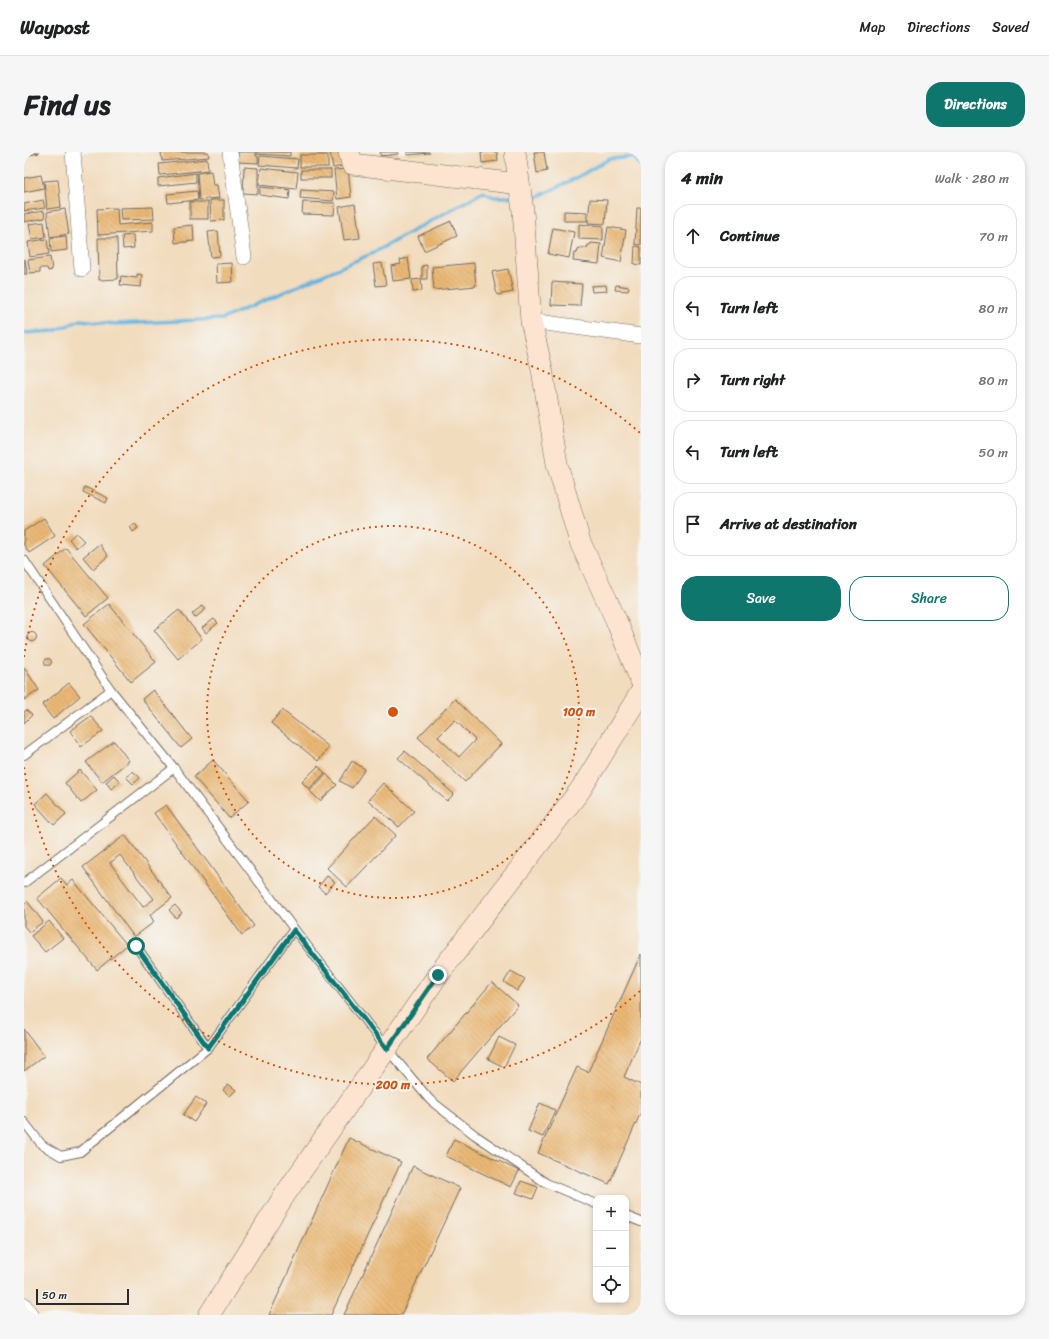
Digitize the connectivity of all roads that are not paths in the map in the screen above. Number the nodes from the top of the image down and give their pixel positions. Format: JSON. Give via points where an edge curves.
{"nodes":[{"id":1,"x":74,"y":152,"type":"edge"},
{"id":2,"x":230,"y":152,"type":"edge"},
{"id":3,"x":349,"y":152,"type":"edge"},
{"id":4,"x":515,"y":152,"type":"edge"},
{"id":5,"x":519,"y":184,"type":"junction"},
{"id":6,"x":244,"y":257,"type":"dead end"},
{"id":7,"x":82,"y":269,"type":"dead end"},
{"id":8,"x":531,"y":321,"type":"junction"},
{"id":9,"x":641,"y":336,"type":"edge"},
{"id":10,"x":24,"y":560,"type":"edge"},
{"id":11,"x":641,"y":681,"type":"edge"},
{"id":12,"x":111,"y":690,"type":"junction"},
{"id":13,"x":641,"y":692,"type":"edge"},
{"id":14,"x":24,"y":755,"type":"edge"},
{"id":15,"x":174,"y":768,"type":"junction"},
{"id":16,"x":24,"y":883,"type":"edge"},
{"id":17,"x":294,"y":930,"type":"junction"},
{"id":18,"x":136,"y":946,"type":"dead end"},
{"id":19,"x":208,"y":1048,"type":"junction"},
{"id":20,"x":387,"y":1049,"type":"junction"},
{"id":21,"x":24,"y":1122,"type":"edge"},
{"id":22,"x":593,"y":1203,"type":"edge"},
{"id":23,"x":629,"y":1217,"type":"edge"},
{"id":24,"x":641,"y":1222,"type":"edge"},
{"id":25,"x":24,"y":1305,"type":"edge"},
{"id":26,"x":31,"y":1315,"type":"edge"},
{"id":27,"x":209,"y":1315,"type":"edge"}],
"edges":[{"from":1,"to":7,"type":"street"},
{"from":2,"to":6,"type":"street"},
{"from":3,"to":5,"type":"street","via":[[352,164]]},
{"from":4,"to":5,"type":"street"},
{"from":5,"to":8,"type":"street"},
{"from":8,"to":9,"type":"street"},
{"from":8,"to":11,"type":"street","via":[[542,369],[557,464],[580,542]]},
{"from":10,"to":12,"type":"lane"},
{"from":12,"to":14,"type":"lane"},
{"from":12,"to":15,"type":"lane"},
{"from":13,"to":20,"type":"street","via":[[581,789],[438,975]]},
{"from":15,"to":16,"type":"lane"},
{"from":15,"to":17,"type":"lane"},
{"from":17,"to":19,"type":"lane"},
{"from":17,"to":20,"type":"lane"},
{"from":18,"to":19,"type":"lane"},
{"from":19,"to":21,"type":"lane","via":[[80,1152],[61,1156],[42,1145]]},
{"from":20,"to":22,"type":"lane","via":[[430,1100],[475,1135],[546,1183]]},
{"from":20,"to":27,"type":"street","via":[[286,1193]]},
{"from":23,"to":24,"type":"lane"},
{"from":25,"to":26,"type":"street"}]}
